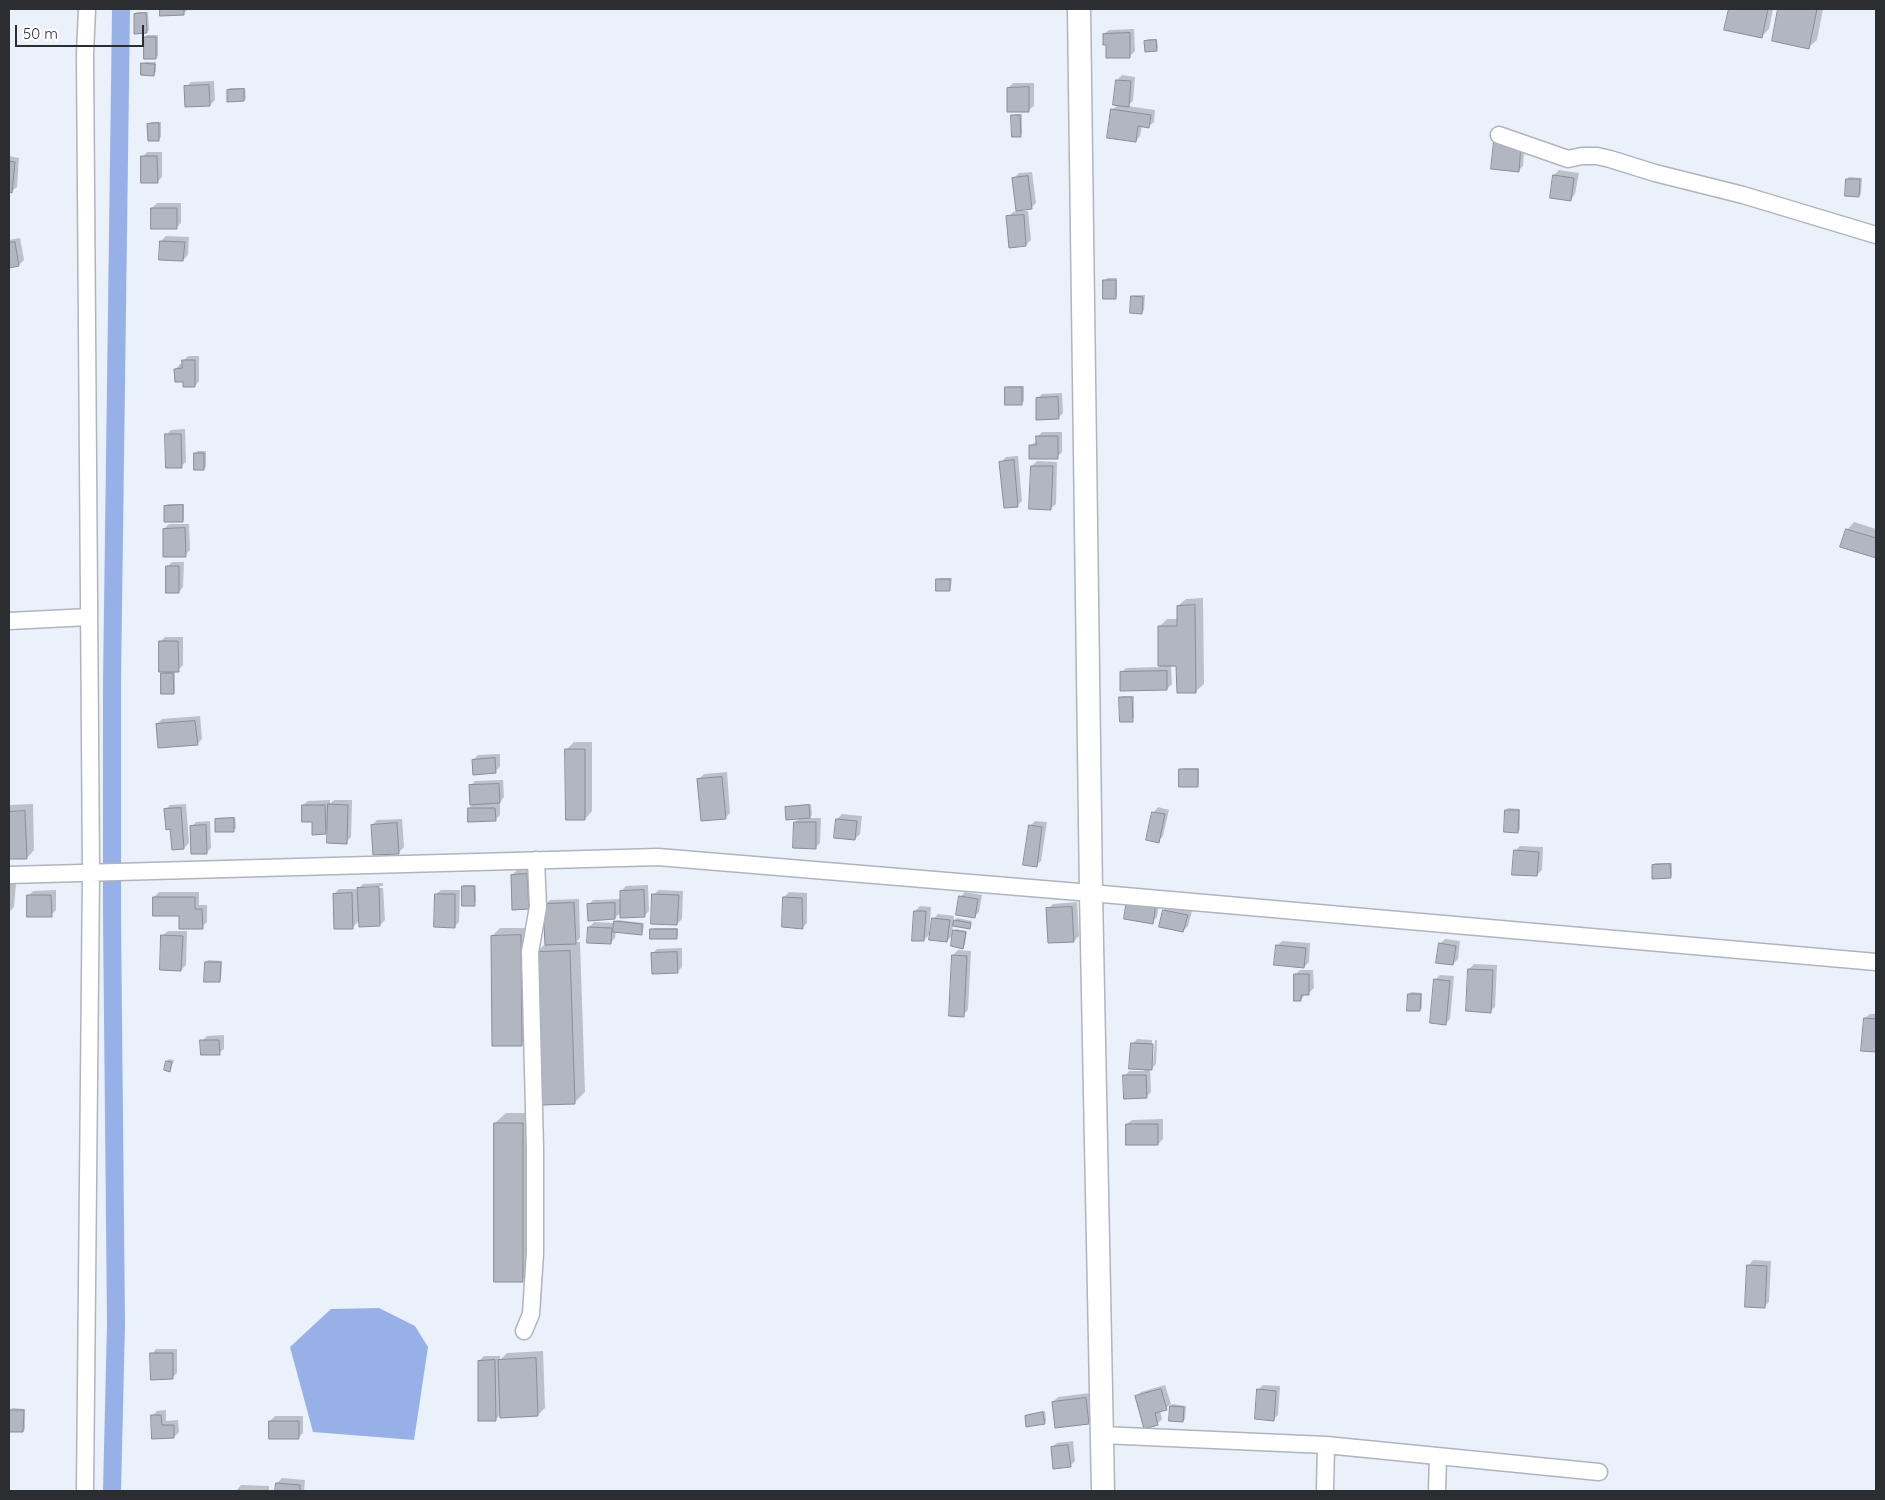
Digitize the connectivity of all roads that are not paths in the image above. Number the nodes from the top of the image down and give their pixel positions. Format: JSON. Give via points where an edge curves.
{"nodes":[{"id":1,"x":87,"y":9,"type":"edge"},
{"id":2,"x":1079,"y":9,"type":"edge"},
{"id":3,"x":1499,"y":135,"type":"dead end"},
{"id":4,"x":1876,"y":235,"type":"edge"},
{"id":5,"x":89,"y":618,"type":"junction"},
{"id":6,"x":9,"y":621,"type":"edge"},
{"id":7,"x":536,"y":860,"type":"junction"},
{"id":8,"x":91,"y":873,"type":"junction"},
{"id":9,"x":9,"y":875,"type":"edge"},
{"id":10,"x":1091,"y":893,"type":"junction"},
{"id":11,"x":1876,"y":962,"type":"edge"},
{"id":12,"x":524,"y":1331,"type":"dead end"},
{"id":13,"x":1102,"y":1435,"type":"junction"},
{"id":14,"x":1326,"y":1445,"type":"junction"},
{"id":15,"x":1438,"y":1456,"type":"junction"},
{"id":16,"x":1599,"y":1472,"type":"dead end"},
{"id":17,"x":85,"y":1491,"type":"edge"},
{"id":18,"x":1103,"y":1491,"type":"edge"},
{"id":19,"x":1325,"y":1491,"type":"edge"},
{"id":20,"x":1437,"y":1491,"type":"edge"}],
"edges":[{"from":1,"to":5,"type":"street"},
{"from":2,"to":10,"type":"street"},
{"from":3,"to":4,"type":"street","via":[[1568,160],[1582,156],[1610,159]]},
{"from":5,"to":6,"type":"street"},
{"from":5,"to":8,"type":"street"},
{"from":7,"to":8,"type":"street"},
{"from":7,"to":10,"type":"street","via":[[658,857]]},
{"from":7,"to":12,"type":"street","via":[[538,907],[530,952],[534,1253],[531,1314]]},
{"from":8,"to":9,"type":"street"},
{"from":8,"to":17,"type":"street"},
{"from":10,"to":11,"type":"street"},
{"from":10,"to":13,"type":"street"},
{"from":13,"to":14,"type":"street"},
{"from":13,"to":18,"type":"street"},
{"from":14,"to":15,"type":"street"},
{"from":14,"to":19,"type":"street"},
{"from":15,"to":16,"type":"street"},
{"from":15,"to":20,"type":"street"}]}
